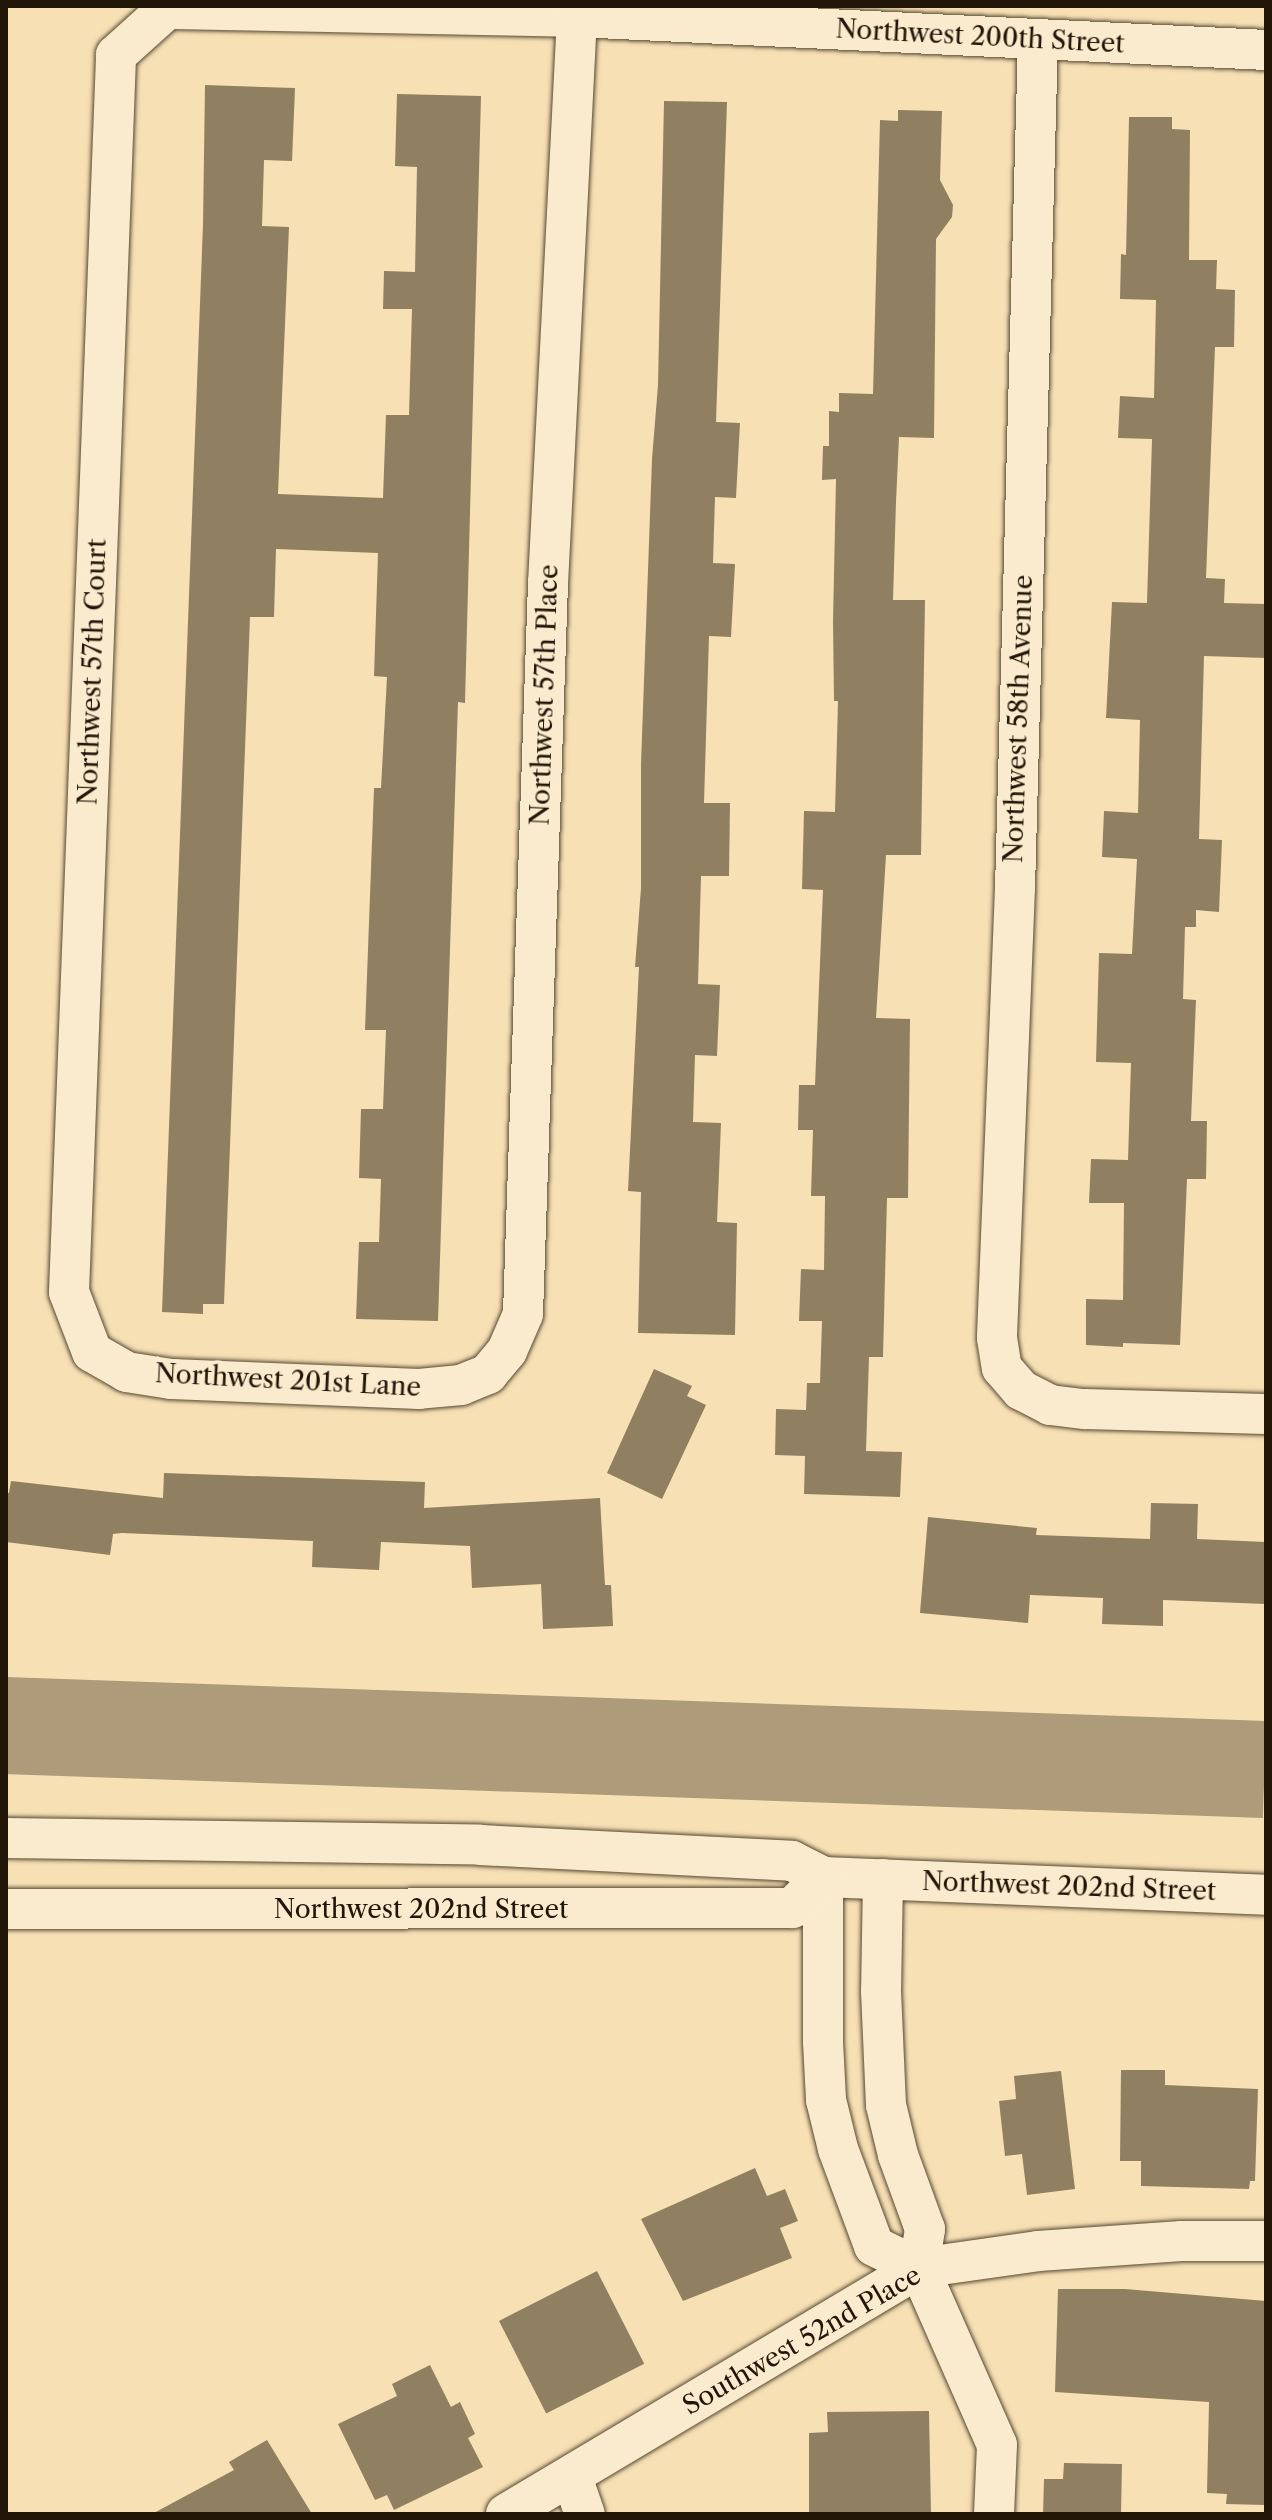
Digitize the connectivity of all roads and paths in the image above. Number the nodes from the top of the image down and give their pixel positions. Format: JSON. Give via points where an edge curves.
{"nodes":[{"id":1,"x":167,"y":9,"type":"joint"},
{"id":2,"x":576,"y":12,"type":"edge"},
{"id":3,"x":1038,"y":39,"type":"junction"},
{"id":4,"x":1266,"y":50,"type":"edge"},
{"id":5,"x":92,"y":1352,"type":"joint"},
{"id":6,"x":488,"y":1374,"type":"joint"},
{"id":7,"x":1266,"y":1414,"type":"edge"},
{"id":8,"x":6,"y":1838,"type":"edge"},
{"id":9,"x":823,"y":1877,"type":"junction"},
{"id":10,"x":883,"y":1879,"type":"junction"},
{"id":11,"x":1266,"y":1895,"type":"edge"},
{"id":12,"x":6,"y":1909,"type":"edge"},
{"id":13,"x":884,"y":2063,"type":"junction"},
{"id":14,"x":825,"y":2064,"type":"junction"},
{"id":15,"x":898,"y":2155,"type":"junction"},
{"id":16,"x":846,"y":2171,"type":"junction"},
{"id":17,"x":1266,"y":2241,"type":"edge"},
{"id":18,"x":919,"y":2268,"type":"junction"},
{"id":19,"x":572,"y":2477,"type":"junction"},
{"id":20,"x":506,"y":2514,"type":"edge"},
{"id":21,"x":585,"y":2514,"type":"edge"},
{"id":22,"x":994,"y":2514,"type":"edge"}],
"edges":[{"from":1,"to":2,"type":"street","name":"Northwest 200th Street"},
{"from":1,"to":5,"type":"street","name":"Northwest 57th Court","via":[[116,55],[69,1292]]},
{"from":2,"to":3,"type":"street","name":"Northwest 200th Street"},
{"from":2,"to":6,"type":"street","name":"Northwest 57th Place","via":[[548,583],[523,1314],[507,1351]]},
{"from":3,"to":4,"type":"street","name":"Northwest 200th Street"},
{"from":3,"to":7,"type":"street","name":"Northwest 58th Avenue","via":[[997,1338],[1002,1368],[1021,1390],[1050,1405]]},
{"from":5,"to":6,"type":"street","name":"Northwest 201st Lane","via":[[127,1372],[171,1379],[419,1389],[461,1385]]},
{"from":8,"to":9,"type":"street","name":"Northwest 202nd Street","via":[[480,1845],[792,1861]]},
{"from":9,"to":10,"type":"street","name":"Northwest 202nd Street"},
{"from":9,"to":12,"type":"street","name":"Northwest 202nd Street","via":[[792,1908]]},
{"from":9,"to":14,"type":"street"},
{"from":10,"to":11,"type":"street","name":"Northwest 202nd Street"},
{"from":10,"to":13,"type":"street"},
{"from":13,"to":14,"type":"street"},
{"from":13,"to":15,"type":"street","via":[[886,2105]]},
{"from":14,"to":16,"type":"street","via":[[826,2100]]},
{"from":15,"to":16,"type":"street"},
{"from":15,"to":18,"type":"street","via":[[925,2229]]},
{"from":16,"to":18,"type":"street","via":[[874,2246]]},
{"from":17,"to":18,"type":"street","name":"Southwest 52nd Place","via":[[1038,2251]]},
{"from":18,"to":19,"type":"street","name":"Southwest 52nd Place"},
{"from":18,"to":22,"type":"street","via":[[997,2445]]},
{"from":19,"to":20,"type":"street","name":"Southwest 52nd Place"},
{"from":19,"to":21,"type":"street"}]}
